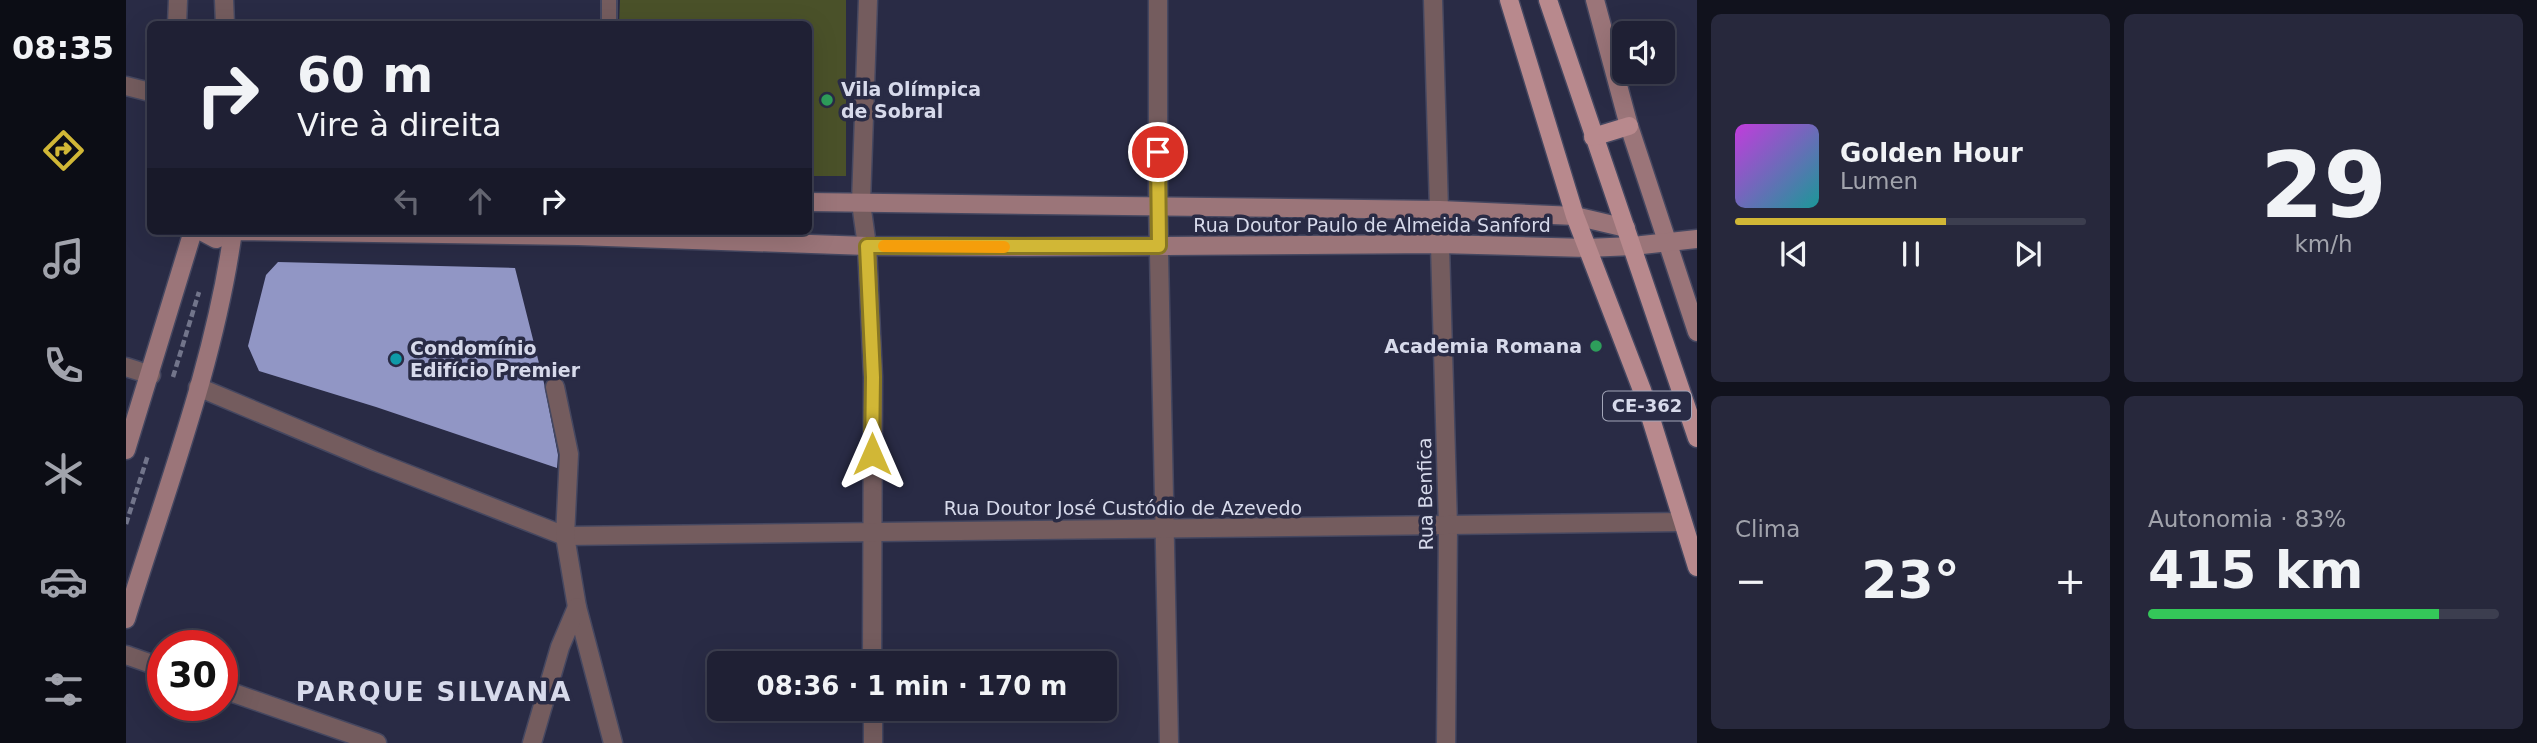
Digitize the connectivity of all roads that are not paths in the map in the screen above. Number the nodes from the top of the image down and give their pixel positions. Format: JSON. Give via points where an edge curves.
{"nodes":[{"id":1,"x":178,"y":0,"type":"edge"},
{"id":2,"x":224,"y":0,"type":"edge"},
{"id":3,"x":609,"y":0,"type":"edge"},
{"id":4,"x":868,"y":0,"type":"edge"},
{"id":5,"x":1158,"y":0,"type":"edge"},
{"id":6,"x":1433,"y":0,"type":"edge"},
{"id":7,"x":1509,"y":0,"type":"edge"},
{"id":8,"x":1548,"y":0,"type":"edge"},
{"id":9,"x":1595,"y":0,"type":"edge"},
{"id":10,"x":177,"y":21,"type":"edge"},
{"id":11,"x":225,"y":21,"type":"edge"},
{"id":12,"x":609,"y":21,"type":"edge"},
{"id":13,"x":126,"y":86,"type":"edge"},
{"id":14,"x":147,"y":91,"type":"edge"},
{"id":15,"x":1629,"y":125,"type":"junction"},
{"id":16,"x":1593,"y":136,"type":"junction"},
{"id":17,"x":812,"y":202,"type":"edge"},
{"id":18,"x":861,"y":203,"type":"junction"},
{"id":19,"x":1158,"y":205,"type":"junction"},
{"id":20,"x":1440,"y":210,"type":"junction"},
{"id":21,"x":1575,"y":216,"type":"junction"},
{"id":22,"x":1626,"y":228,"type":"junction"},
{"id":23,"x":193,"y":235,"type":"edge"},
{"id":24,"x":208,"y":235,"type":"edge"},
{"id":25,"x":224,"y":235,"type":"edge"},
{"id":26,"x":232,"y":235,"type":"edge"},
{"id":27,"x":509,"y":235,"type":"edge"},
{"id":28,"x":1697,"y":239,"type":"edge"},
{"id":29,"x":1669,"y":242,"type":"junction"},
{"id":30,"x":1439,"y":243,"type":"junction"},
{"id":31,"x":867,"y":246,"type":"junction"},
{"id":32,"x":1159,"y":246,"type":"junction"},
{"id":33,"x":1633,"y":246,"type":"junction"},
{"id":34,"x":1587,"y":248,"type":"junction"},
{"id":35,"x":1697,"y":332,"type":"edge"},
{"id":36,"x":126,"y":367,"type":"edge"},
{"id":37,"x":151,"y":375,"type":"junction"},
{"id":38,"x":198,"y":387,"type":"junction"},
{"id":39,"x":555,"y":387,"type":"dead end"},
{"id":40,"x":1697,"y":438,"type":"edge"},
{"id":41,"x":126,"y":450,"type":"edge"},
{"id":42,"x":1682,"y":523,"type":"junction"},
{"id":43,"x":1448,"y":526,"type":"junction"},
{"id":44,"x":1165,"y":528,"type":"junction"},
{"id":45,"x":871,"y":531,"type":"junction"},
{"id":46,"x":565,"y":536,"type":"junction"},
{"id":47,"x":1697,"y":567,"type":"edge"},
{"id":48,"x":577,"y":607,"type":"junction"},
{"id":49,"x":126,"y":619,"type":"edge"},
{"id":50,"x":872,"y":651,"type":"edge"},
{"id":51,"x":126,"y":655,"type":"edge"},
{"id":52,"x":147,"y":662,"type":"edge"},
{"id":53,"x":238,"y":695,"type":"edge"},
{"id":54,"x":873,"y":721,"type":"edge"},
{"id":55,"x":377,"y":743,"type":"edge"},
{"id":56,"x":532,"y":743,"type":"edge"},
{"id":57,"x":613,"y":743,"type":"edge"},
{"id":58,"x":873,"y":743,"type":"edge"},
{"id":59,"x":1169,"y":743,"type":"edge"},
{"id":60,"x":1446,"y":743,"type":"edge"}],
"edges":[{"from":1,"to":10,"type":"street"},
{"from":2,"to":11,"type":"street"},
{"from":3,"to":12,"type":"lane"},
{"from":4,"to":18,"type":"street"},
{"from":5,"to":19,"type":"street"},
{"from":6,"to":20,"type":"street","name":"Rua Benfica"},
{"from":7,"to":21,"type":"main road","number":"CE-362"},
{"from":8,"to":16,"type":"main road","number":"CE-362"},
{"from":9,"to":15,"type":"street"},
{"from":13,"to":14,"type":"street"},
{"from":15,"to":16,"type":"main road"},
{"from":15,"to":29,"type":"street"},
{"from":16,"to":22,"type":"main road","number":"CE-362"},
{"from":17,"to":18,"type":"street","name":"Rua Doutor Paulo de Almeida Sanford"},
{"from":18,"to":19,"type":"street","name":"Rua Doutor Paulo de Almeida Sanford"},
{"from":18,"to":31,"type":"street"},
{"from":19,"to":20,"type":"street","name":"Rua Doutor Paulo de Almeida Sanford"},
{"from":19,"to":32,"type":"street"},
{"from":20,"to":21,"type":"street","name":"Rua Doutor Paulo de Almeida Sanford"},
{"from":20,"to":30,"type":"street","name":"Rua Benfica"},
{"from":21,"to":22,"type":"street","name":"Rua Doutor Paulo de Almeida Sanford"},
{"from":21,"to":34,"type":"main road","number":"CE-362"},
{"from":22,"to":33,"type":"main road","number":"CE-362"},
{"from":23,"to":37,"type":"street"},
{"from":24,"to":25,"type":"street","name":"Rua Doutor Paulo de Almeida Sanford","via":[[216,239]]},
{"from":26,"to":38,"type":"street","via":[[226,283]]},
{"from":27,"to":31,"type":"street","name":"Rua Doutor Paulo de Almeida Sanford"},
{"from":28,"to":29,"type":"street"},
{"from":29,"to":33,"type":"street","name":"Rua Doutor Paulo de Almeida Sanford"},
{"from":29,"to":35,"type":"street"},
{"from":30,"to":32,"type":"street","name":"Rua Doutor Paulo de Almeida Sanford"},
{"from":30,"to":34,"type":"street","name":"Rua Doutor Paulo de Almeida Sanford"},
{"from":30,"to":43,"type":"street","name":"Rua Benfica"},
{"from":31,"to":32,"type":"street","name":"Rua Doutor Paulo de Almeida Sanford"},
{"from":31,"to":45,"type":"street","via":[[873,377]]},
{"from":32,"to":44,"type":"street"},
{"from":33,"to":34,"type":"street","name":"Rua Doutor Paulo de Almeida Sanford"},
{"from":33,"to":40,"type":"main road","number":"CE-362"},
{"from":34,"to":42,"type":"main road","number":"CE-362","via":[[1642,390]]},
{"from":36,"to":37,"type":"street"},
{"from":37,"to":41,"type":"street"},
{"from":38,"to":46,"type":"street"},
{"from":38,"to":49,"type":"street"},
{"from":39,"to":46,"type":"street","via":[[569,454]]},
{"from":42,"to":43,"type":"street","name":"Rua Doutor José Custódio de Azevedo"},
{"from":42,"to":47,"type":"main road","number":"CE-362"},
{"from":43,"to":44,"type":"street","name":"Rua Doutor José Custódio de Azevedo"},
{"from":43,"to":60,"type":"street","name":"Rua Benfica"},
{"from":44,"to":45,"type":"street","name":"Rua Doutor José Custódio de Azevedo"},
{"from":44,"to":59,"type":"street"},
{"from":45,"to":46,"type":"street","name":"Rua Doutor José Custódio de Azevedo"},
{"from":45,"to":50,"type":"street"},
{"from":46,"to":48,"type":"street"},
{"from":48,"to":56,"type":"street"},
{"from":48,"to":57,"type":"street"},
{"from":51,"to":52,"type":"street"},
{"from":53,"to":55,"type":"street"},
{"from":54,"to":58,"type":"street"}]}
